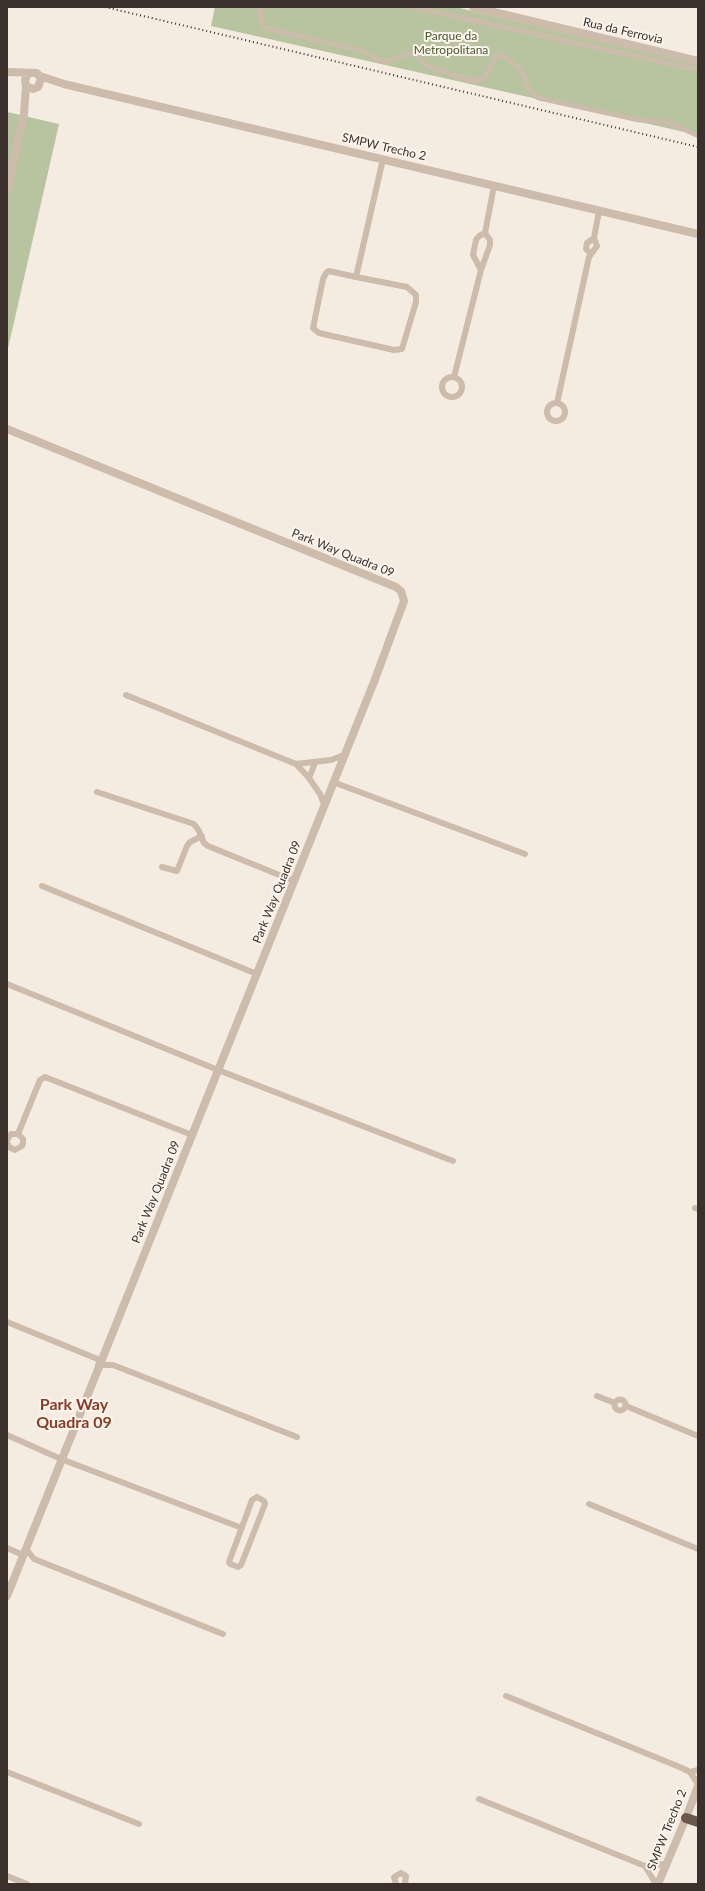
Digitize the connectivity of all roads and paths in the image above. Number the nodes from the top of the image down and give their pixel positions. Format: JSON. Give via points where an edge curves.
{"nodes":[{"id":1,"x":261,"y":7,"type":"edge"},
{"id":2,"x":412,"y":7,"type":"edge"},
{"id":3,"x":473,"y":7,"type":"edge"},
{"id":4,"x":496,"y":10,"type":"edge"},
{"id":5,"x":698,"y":61,"type":"edge"},
{"id":6,"x":698,"y":70,"type":"edge"},
{"id":7,"x":7,"y":73,"type":"edge"},
{"id":8,"x":28,"y":74,"type":"junction"},
{"id":9,"x":40,"y":76,"type":"junction"},
{"id":10,"x":64,"y":84,"type":"junction"},
{"id":11,"x":26,"y":85,"type":"junction"},
{"id":12,"x":38,"y":87,"type":"junction"},
{"id":13,"x":24,"y":114,"type":"junction"},
{"id":14,"x":698,"y":136,"type":"edge"},
{"id":15,"x":383,"y":159,"type":"junction"},
{"id":16,"x":494,"y":186,"type":"junction"},
{"id":17,"x":7,"y":189,"type":"edge"},
{"id":18,"x":599,"y":211,"type":"junction"},
{"id":19,"x":485,"y":233,"type":"junction"},
{"id":20,"x":698,"y":234,"type":"edge"},
{"id":21,"x":481,"y":270,"type":"junction"},
{"id":22,"x":356,"y":277,"type":"junction"},
{"id":23,"x":454,"y":377,"type":"dead end"},
{"id":24,"x":557,"y":403,"type":"dead end"},
{"id":25,"x":7,"y":429,"type":"edge"},
{"id":26,"x":126,"y":695,"type":"dead end"},
{"id":27,"x":344,"y":755,"type":"junction"},
{"id":28,"x":315,"y":763,"type":"junction"},
{"id":29,"x":296,"y":764,"type":"junction"},
{"id":30,"x":309,"y":778,"type":"junction"},
{"id":31,"x":333,"y":782,"type":"junction"},
{"id":32,"x":97,"y":792,"type":"dead end"},
{"id":33,"x":324,"y":804,"type":"junction"},
{"id":34,"x":202,"y":836,"type":"junction"},
{"id":35,"x":525,"y":854,"type":"dead end"},
{"id":36,"x":162,"y":867,"type":"dead end"},
{"id":37,"x":294,"y":881,"type":"junction"},
{"id":38,"x":42,"y":886,"type":"dead end"},
{"id":39,"x":257,"y":974,"type":"junction"},
{"id":40,"x":7,"y":984,"type":"edge"},
{"id":41,"x":218,"y":1070,"type":"junction"},
{"id":42,"x":18,"y":1134,"type":"junction"},
{"id":43,"x":192,"y":1135,"type":"junction"},
{"id":44,"x":7,"y":1141,"type":"edge"},
{"id":45,"x":453,"y":1161,"type":"dead end"},
{"id":46,"x":7,"y":1322,"type":"edge"},
{"id":47,"x":100,"y":1360,"type":"junction"},
{"id":48,"x":113,"y":1365,"type":"junction"},
{"id":49,"x":597,"y":1396,"type":"dead end"},
{"id":50,"x":7,"y":1435,"type":"edge"},
{"id":51,"x":698,"y":1436,"type":"edge"},
{"id":52,"x":297,"y":1438,"type":"dead end"},
{"id":53,"x":61,"y":1459,"type":"junction"},
{"id":54,"x":589,"y":1504,"type":"dead end"},
{"id":55,"x":242,"y":1528,"type":"junction"},
{"id":56,"x":7,"y":1548,"type":"edge"},
{"id":57,"x":698,"y":1549,"type":"edge"},
{"id":58,"x":25,"y":1552,"type":"junction"},
{"id":59,"x":34,"y":1559,"type":"junction"},
{"id":60,"x":20,"y":1563,"type":"junction"},
{"id":61,"x":7,"y":1596,"type":"edge"},
{"id":62,"x":224,"y":1634,"type":"dead end"},
{"id":63,"x":506,"y":1696,"type":"dead end"},
{"id":64,"x":698,"y":1770,"type":"edge"},
{"id":65,"x":7,"y":1772,"type":"edge"},
{"id":66,"x":690,"y":1772,"type":"junction"},
{"id":67,"x":698,"y":1785,"type":"edge"},
{"id":68,"x":479,"y":1799,"type":"dead end"},
{"id":69,"x":687,"y":1816,"type":"junction"},
{"id":70,"x":698,"y":1817,"type":"edge"},
{"id":71,"x":698,"y":1822,"type":"edge"},
{"id":72,"x":139,"y":1824,"type":"dead end"},
{"id":73,"x":666,"y":1864,"type":"junction"},
{"id":74,"x":645,"y":1866,"type":"junction"},
{"id":75,"x":7,"y":1876,"type":"edge"},
{"id":76,"x":407,"y":1883,"type":"edge"},
{"id":77,"x":27,"y":1884,"type":"edge"},
{"id":78,"x":396,"y":1884,"type":"edge"},
{"id":79,"x":657,"y":1884,"type":"edge"}],
"edges":[{"from":1,"to":14,"type":"street","via":[[260,17],[264,28],[360,50],[383,62],[411,53],[429,67],[472,81],[485,78],[492,62],[497,56],[503,55],[519,68],[530,90],[538,98],[638,120],[666,122]]},
{"from":2,"to":6,"type":"street"},
{"from":3,"to":4,"type":"street","name":"Rua da Ferrovia"},
{"from":4,"to":5,"type":"street","name":"Rua da Ferrovia"},
{"from":7,"to":8,"type":"street"},
{"from":7,"to":11,"type":"street"},
{"from":8,"to":9,"type":"street","via":[[32,72]]},
{"from":8,"to":11,"type":"street","via":[[25,77]]},
{"from":9,"to":10,"type":"street"},
{"from":9,"to":12,"type":"street","via":[[42,81]]},
{"from":10,"to":12,"type":"street"},
{"from":10,"to":15,"type":"street","name":"SMPW Trecho 2"},
{"from":11,"to":12,"type":"street","via":[[33,89]]},
{"from":11,"to":13,"type":"street"},
{"from":12,"to":13,"type":"street"},
{"from":13,"to":17,"type":"street"},
{"from":15,"to":16,"type":"street","name":"SMPW Trecho 2"},
{"from":15,"to":22,"type":"street"},
{"from":16,"to":18,"type":"street","name":"SMPW Trecho 2"},
{"from":16,"to":19,"type":"street"},
{"from":18,"to":20,"type":"street","name":"SMPW Trecho 2"},
{"from":18,"to":24,"type":"street","via":[[594,238],[597,246],[591,254]]},
{"from":19,"to":21,"type":"street","via":[[490,245]]},
{"from":19,"to":21,"type":"street","via":[[476,240],[473,255]]},
{"from":21,"to":23,"type":"street"},
{"from":22,"to":22,"type":"street","via":[[330,271],[326,273],[313,323],[315,331],[394,350],[402,349],[416,302],[413,290]]},
{"from":25,"to":27,"type":"street","name":"Park Way Quadra 09","via":[[398,588],[403,595],[404,605]]},
{"from":26,"to":29,"type":"street"},
{"from":27,"to":28,"type":"street"},
{"from":27,"to":31,"type":"street","name":"Park Way Quadra 09"},
{"from":28,"to":29,"type":"street"},
{"from":28,"to":30,"type":"street"},
{"from":29,"to":30,"type":"street"},
{"from":30,"to":33,"type":"street"},
{"from":31,"to":33,"type":"street","name":"Park Way Quadra 09"},
{"from":31,"to":35,"type":"street"},
{"from":32,"to":34,"type":"street","via":[[189,822],[196,826]]},
{"from":33,"to":37,"type":"street","name":"Park Way Quadra 09"},
{"from":34,"to":36,"type":"street","via":[[190,842],[177,872]]},
{"from":34,"to":37,"type":"street","via":[[204,843],[215,850]]},
{"from":37,"to":39,"type":"street","name":"Park Way Quadra 09"},
{"from":38,"to":39,"type":"street"},
{"from":39,"to":41,"type":"street","name":"Park Way Quadra 09"},
{"from":40,"to":41,"type":"street"},
{"from":41,"to":43,"type":"street","name":"Park Way Quadra 09"},
{"from":41,"to":45,"type":"street"},
{"from":42,"to":43,"type":"street","via":[[40,1080],[45,1076]]},
{"from":42,"to":44,"type":"street","via":[[11,1134]]},
{"from":42,"to":44,"type":"street","via":[[23,1139],[19,1148],[12,1149]]},
{"from":43,"to":47,"type":"street","name":"Park Way Quadra 09"},
{"from":46,"to":47,"type":"street"},
{"from":47,"to":48,"type":"street"},
{"from":47,"to":48,"type":"street"},
{"from":47,"to":53,"type":"street","name":"Park Way Quadra 09"},
{"from":48,"to":52,"type":"street"},
{"from":49,"to":51,"type":"street","via":[[615,1403],[621,1399],[626,1406]]},
{"from":50,"to":53,"type":"street"},
{"from":53,"to":55,"type":"street"},
{"from":53,"to":58,"type":"street","name":"Park Way Quadra 09"},
{"from":54,"to":57,"type":"street"},
{"from":55,"to":55,"type":"street","via":[[253,1498],[264,1501],[265,1504],[238,1567],[229,1562]]},
{"from":56,"to":58,"type":"street"},
{"from":58,"to":59,"type":"street"},
{"from":58,"to":60,"type":"street","name":"Park Way Quadra 09"},
{"from":59,"to":60,"type":"street"},
{"from":59,"to":62,"type":"street"},
{"from":60,"to":61,"type":"street","name":"Park Way Quadra 09"},
{"from":63,"to":66,"type":"street"},
{"from":64,"to":66,"type":"street"},
{"from":65,"to":72,"type":"street"},
{"from":66,"to":67,"type":"street"},
{"from":67,"to":69,"type":"street","name":"SMPW Trecho 2"},
{"from":68,"to":74,"type":"street"},
{"from":69,"to":70,"type":"highway"},
{"from":69,"to":71,"type":"highway"},
{"from":69,"to":73,"type":"street","name":"SMPW Trecho 2"},
{"from":73,"to":74,"type":"street"},
{"from":73,"to":79,"type":"street","name":"SMPW Trecho 2"},
{"from":74,"to":79,"type":"street"},
{"from":75,"to":77,"type":"street"},
{"from":76,"to":78,"type":"street","via":[[406,1876],[398,1873],[394,1877]]}]}
